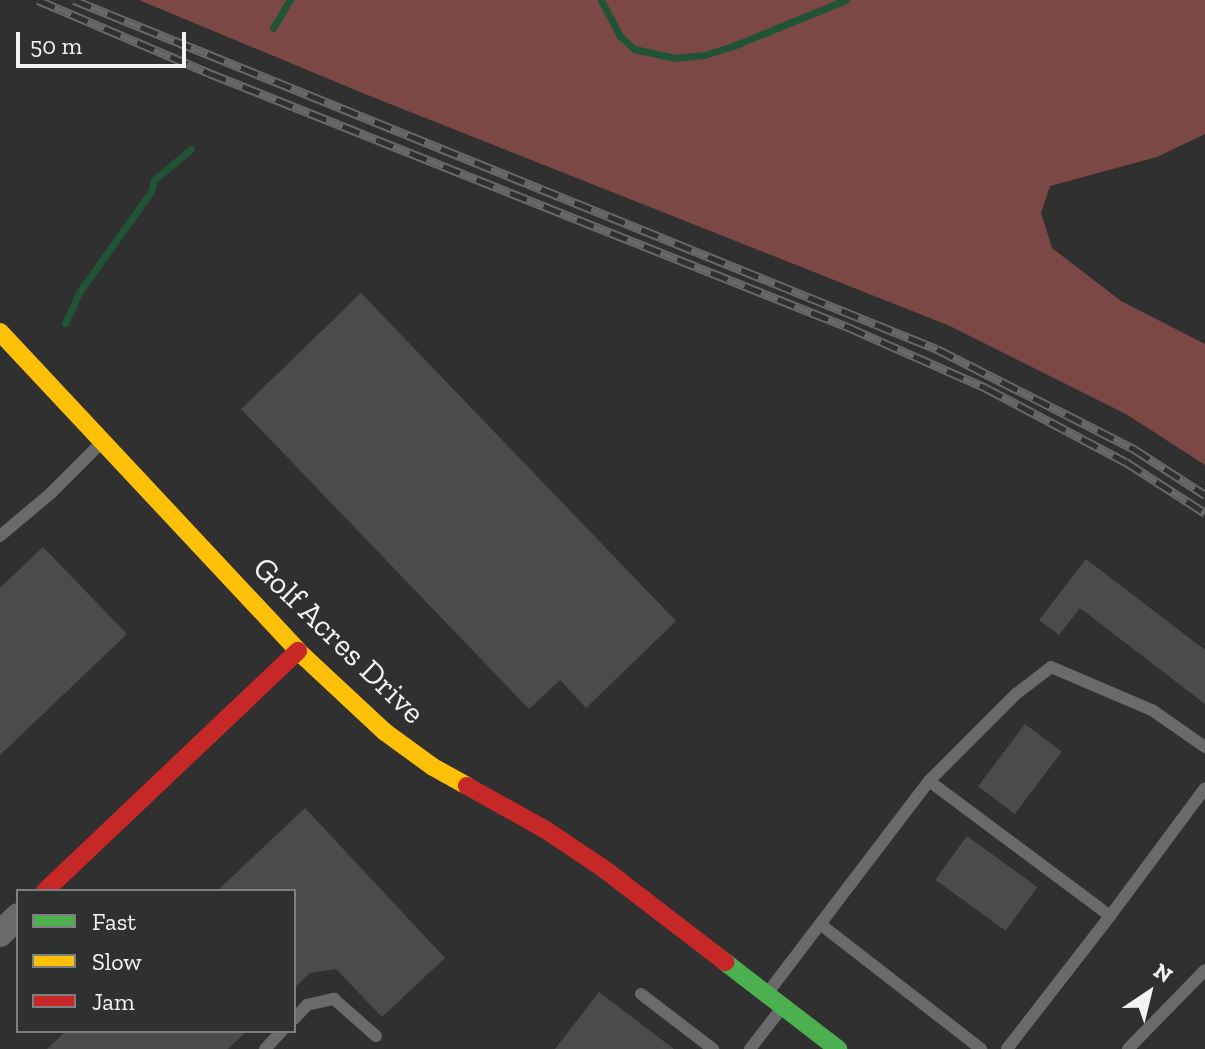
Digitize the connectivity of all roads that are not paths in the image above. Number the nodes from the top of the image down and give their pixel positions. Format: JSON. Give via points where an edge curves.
{"nodes":[{"id":1,"x":0,"y":332,"type":"edge"},
{"id":2,"x":103,"y":441,"type":"junction"},
{"id":3,"x":0,"y":536,"type":"edge"},
{"id":4,"x":298,"y":651,"type":"junction"},
{"id":5,"x":1205,"y":747,"type":"edge"},
{"id":6,"x":929,"y":781,"type":"junction"},
{"id":7,"x":1205,"y":788,"type":"edge"},
{"id":8,"x":47,"y":889,"type":"edge"},
{"id":9,"x":1110,"y":916,"type":"junction"},
{"id":10,"x":16,"y":918,"type":"edge"},
{"id":11,"x":820,"y":924,"type":"junction"},
{"id":12,"x":0,"y":934,"type":"edge"},
{"id":13,"x":1205,"y":970,"type":"edge"},
{"id":14,"x":641,"y":994,"type":"dead end"},
{"id":15,"x":767,"y":994,"type":"junction"},
{"id":16,"x":783,"y":1007,"type":"junction"},
{"id":17,"x":296,"y":1017,"type":"edge"},
{"id":18,"x":280,"y":1033,"type":"edge"},
{"id":19,"x":376,"y":1036,"type":"dead end"},
{"id":20,"x":265,"y":1049,"type":"edge"},
{"id":21,"x":713,"y":1049,"type":"edge"},
{"id":22,"x":750,"y":1049,"type":"edge"},
{"id":23,"x":838,"y":1049,"type":"edge"},
{"id":24,"x":981,"y":1049,"type":"edge"},
{"id":25,"x":1007,"y":1049,"type":"edge"},
{"id":26,"x":1128,"y":1049,"type":"edge"}],
"edges":[{"from":1,"to":2,"type":"street","name":"Golf Acres Drive"},
{"from":2,"to":3,"type":"lane"},
{"from":2,"to":4,"type":"street","name":"Golf Acres Drive"},
{"from":4,"to":8,"type":"street"},
{"from":4,"to":15,"type":"street","name":"Golf Acres Drive","via":[[385,732],[433,767],[604,869]]},
{"from":5,"to":6,"type":"lane","via":[[1152,710],[1051,667],[1016,694]]},
{"from":6,"to":9,"type":"lane"},
{"from":6,"to":11,"type":"lane"},
{"from":7,"to":9,"type":"lane"},
{"from":9,"to":25,"type":"lane"},
{"from":10,"to":12,"type":"street"},
{"from":11,"to":15,"type":"lane"},
{"from":11,"to":24,"type":"lane"},
{"from":13,"to":26,"type":"lane"},
{"from":14,"to":21,"type":"lane"},
{"from":15,"to":16,"type":"street","name":"Golf Acres Drive"},
{"from":16,"to":22,"type":"lane"},
{"from":16,"to":23,"type":"street","name":"Golf Acres Drive"},
{"from":17,"to":19,"type":"lane","via":[[307,1005],[334,999]]},
{"from":18,"to":20,"type":"lane"}]}
